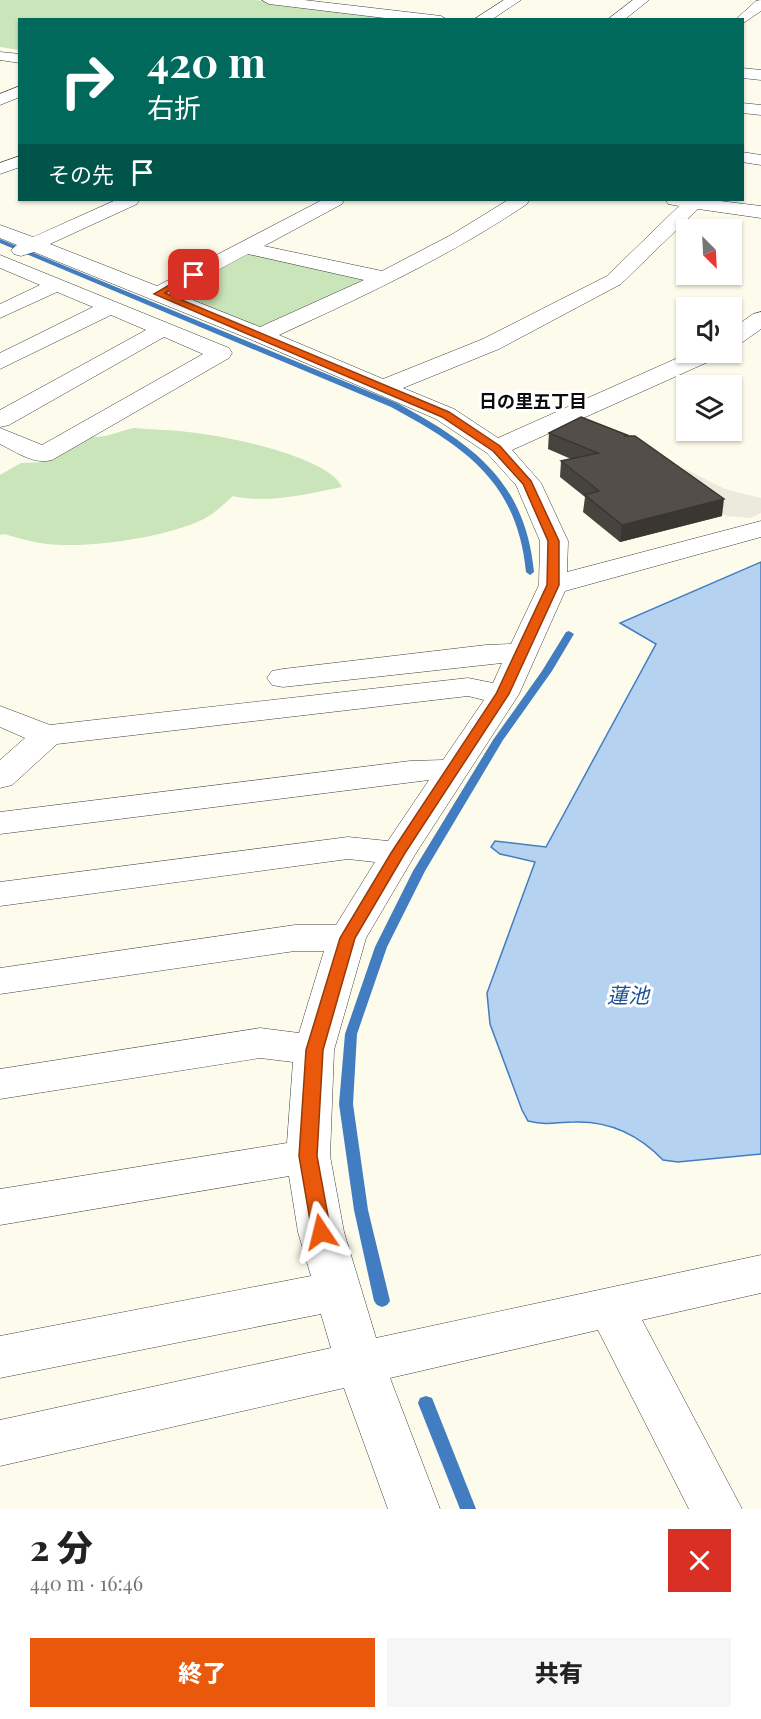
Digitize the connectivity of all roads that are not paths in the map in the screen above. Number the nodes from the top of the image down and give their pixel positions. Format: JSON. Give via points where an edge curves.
{"nodes":[{"id":1,"x":269,"y":0,"type":"edge"},
{"id":2,"x":514,"y":0,"type":"edge"},
{"id":3,"x":642,"y":0,"type":"edge"},
{"id":4,"x":761,"y":4,"type":"edge"},
{"id":5,"x":372,"y":12,"type":"junction"},
{"id":6,"x":360,"y":18,"type":"edge"},
{"id":7,"x":424,"y":18,"type":"edge"},
{"id":8,"x":483,"y":18,"type":"edge"},
{"id":9,"x":617,"y":18,"type":"edge"},
{"id":10,"x":744,"y":18,"type":"edge"},
{"id":11,"x":0,"y":54,"type":"edge"},
{"id":12,"x":18,"y":57,"type":"edge"},
{"id":13,"x":744,"y":73,"type":"edge"},
{"id":14,"x":761,"y":75,"type":"edge"},
{"id":15,"x":18,"y":92,"type":"edge"},
{"id":16,"x":0,"y":101,"type":"edge"},
{"id":17,"x":18,"y":105,"type":"edge"},
{"id":18,"x":744,"y":108,"type":"edge"},
{"id":19,"x":761,"y":110,"type":"edge"},
{"id":20,"x":744,"y":150,"type":"edge"},
{"id":21,"x":761,"y":153,"type":"edge"},
{"id":22,"x":744,"y":157,"type":"edge"},
{"id":23,"x":761,"y":160,"type":"edge"},
{"id":24,"x":18,"y":162,"type":"edge"},
{"id":25,"x":0,"y":170,"type":"edge"},
{"id":26,"x":128,"y":201,"type":"edge"},
{"id":27,"x":333,"y":201,"type":"edge"},
{"id":28,"x":519,"y":201,"type":"edge"},
{"id":29,"x":684,"y":201,"type":"edge"},
{"id":30,"x":761,"y":212,"type":"edge"},
{"id":31,"x":0,"y":231,"type":"edge"},
{"id":32,"x":33,"y":245,"type":"junction"},
{"id":33,"x":246,"y":248,"type":"junction"},
{"id":34,"x":3,"y":257,"type":"edge"},
{"id":35,"x":386,"y":278,"type":"junction"},
{"id":36,"x":56,"y":285,"type":"junction"},
{"id":37,"x":158,"y":294,"type":"junction"},
{"id":38,"x":110,"y":307,"type":"junction"},
{"id":39,"x":0,"y":312,"type":"edge"},
{"id":40,"x":761,"y":319,"type":"edge"},
{"id":41,"x":163,"y":329,"type":"junction"},
{"id":42,"x":742,"y":332,"type":"edge"},
{"id":43,"x":260,"y":335,"type":"junction"},
{"id":44,"x":0,"y":362,"type":"edge"},
{"id":45,"x":686,"y":363,"type":"edge"},
{"id":46,"x":384,"y":387,"type":"junction"},
{"id":47,"x":0,"y":420,"type":"edge"},
{"id":48,"x":0,"y":435,"type":"edge"},
{"id":49,"x":496,"y":448,"type":"junction"},
{"id":50,"x":761,"y":529,"type":"edge"},
{"id":51,"x":553,"y":585,"type":"junction"},
{"id":52,"x":522,"y":653,"type":"junction"},
{"id":53,"x":283,"y":678,"type":"dead end"},
{"id":54,"x":503,"y":694,"type":"junction"},
{"id":55,"x":0,"y":716,"type":"edge"},
{"id":56,"x":47,"y":735,"type":"junction"},
{"id":57,"x":454,"y":769,"type":"junction"},
{"id":58,"x":0,"y":778,"type":"edge"},
{"id":59,"x":0,"y":823,"type":"edge"},
{"id":60,"x":398,"y":853,"type":"junction"},
{"id":61,"x":0,"y":894,"type":"edge"},
{"id":62,"x":347,"y":938,"type":"junction"},
{"id":63,"x":0,"y":981,"type":"edge"},
{"id":64,"x":314,"y":1050,"type":"junction"},
{"id":65,"x":0,"y":1084,"type":"edge"},
{"id":66,"x":308,"y":1156,"type":"junction"},
{"id":67,"x":0,"y":1207,"type":"edge"},
{"id":68,"x":761,"y":1274,"type":"edge"},
{"id":69,"x":337,"y":1291,"type":"junction"},
{"id":70,"x":610,"y":1307,"type":"junction"},
{"id":71,"x":0,"y":1357,"type":"edge"},
{"id":72,"x":360,"y":1364,"type":"junction"},
{"id":73,"x":0,"y":1443,"type":"edge"},
{"id":74,"x":414,"y":1509,"type":"edge"},
{"id":75,"x":716,"y":1509,"type":"edge"}],
"edges":[{"from":1,"to":5,"type":"street"},
{"from":2,"to":8,"type":"street"},
{"from":3,"to":9,"type":"street"},
{"from":4,"to":10,"type":"street"},
{"from":5,"to":6,"type":"street"},
{"from":5,"to":7,"type":"street"},
{"from":11,"to":12,"type":"street"},
{"from":13,"to":14,"type":"street"},
{"from":15,"to":16,"type":"street"},
{"from":16,"to":17,"type":"street"},
{"from":18,"to":19,"type":"street"},
{"from":20,"to":21,"type":"street"},
{"from":22,"to":23,"type":"street"},
{"from":24,"to":25,"type":"street"},
{"from":26,"to":32,"type":"street"},
{"from":27,"to":33,"type":"street"},
{"from":28,"to":35,"type":"street","via":[[478,229]]},
{"from":29,"to":30,"type":"street"},
{"from":29,"to":46,"type":"street","via":[[614,280],[491,344]]},
{"from":31,"to":32,"type":"street"},
{"from":32,"to":34,"type":"street"},
{"from":32,"to":37,"type":"street"},
{"from":33,"to":35,"type":"street"},
{"from":33,"to":37,"type":"street"},
{"from":34,"to":36,"type":"street"},
{"from":35,"to":43,"type":"street"},
{"from":36,"to":38,"type":"street"},
{"from":36,"to":39,"type":"street"},
{"from":37,"to":43,"type":"street"},
{"from":38,"to":41,"type":"street"},
{"from":38,"to":44,"type":"street"},
{"from":40,"to":42,"type":"street"},
{"from":41,"to":47,"type":"street"},
{"from":41,"to":48,"type":"street","via":[[221,353],[43,455]]},
{"from":43,"to":46,"type":"street"},
{"from":45,"to":49,"type":"street"},
{"from":46,"to":49,"type":"street","via":[[445,414]]},
{"from":49,"to":51,"type":"street","via":[[528,483],[554,541]]},
{"from":50,"to":51,"type":"street"},
{"from":51,"to":52,"type":"street"},
{"from":52,"to":53,"type":"street"},
{"from":52,"to":54,"type":"street"},
{"from":54,"to":56,"type":"street","via":[[468,687]]},
{"from":54,"to":57,"type":"street"},
{"from":55,"to":56,"type":"street"},
{"from":56,"to":58,"type":"street"},
{"from":57,"to":59,"type":"street","via":[[398,772]]},
{"from":57,"to":60,"type":"street"},
{"from":60,"to":61,"type":"street","via":[[348,848]]},
{"from":60,"to":62,"type":"street"},
{"from":62,"to":63,"type":"street","via":[[295,938]]},
{"from":62,"to":64,"type":"street"},
{"from":64,"to":65,"type":"street","via":[[260,1043]]},
{"from":64,"to":66,"type":"street"},
{"from":66,"to":67,"type":"street"},
{"from":66,"to":69,"type":"street","via":[[321,1232]]},
{"from":68,"to":70,"type":"street"},
{"from":69,"to":71,"type":"street"},
{"from":69,"to":72,"type":"street"},
{"from":70,"to":72,"type":"street"},
{"from":70,"to":75,"type":"street"},
{"from":72,"to":73,"type":"street"},
{"from":72,"to":74,"type":"street"}]}
